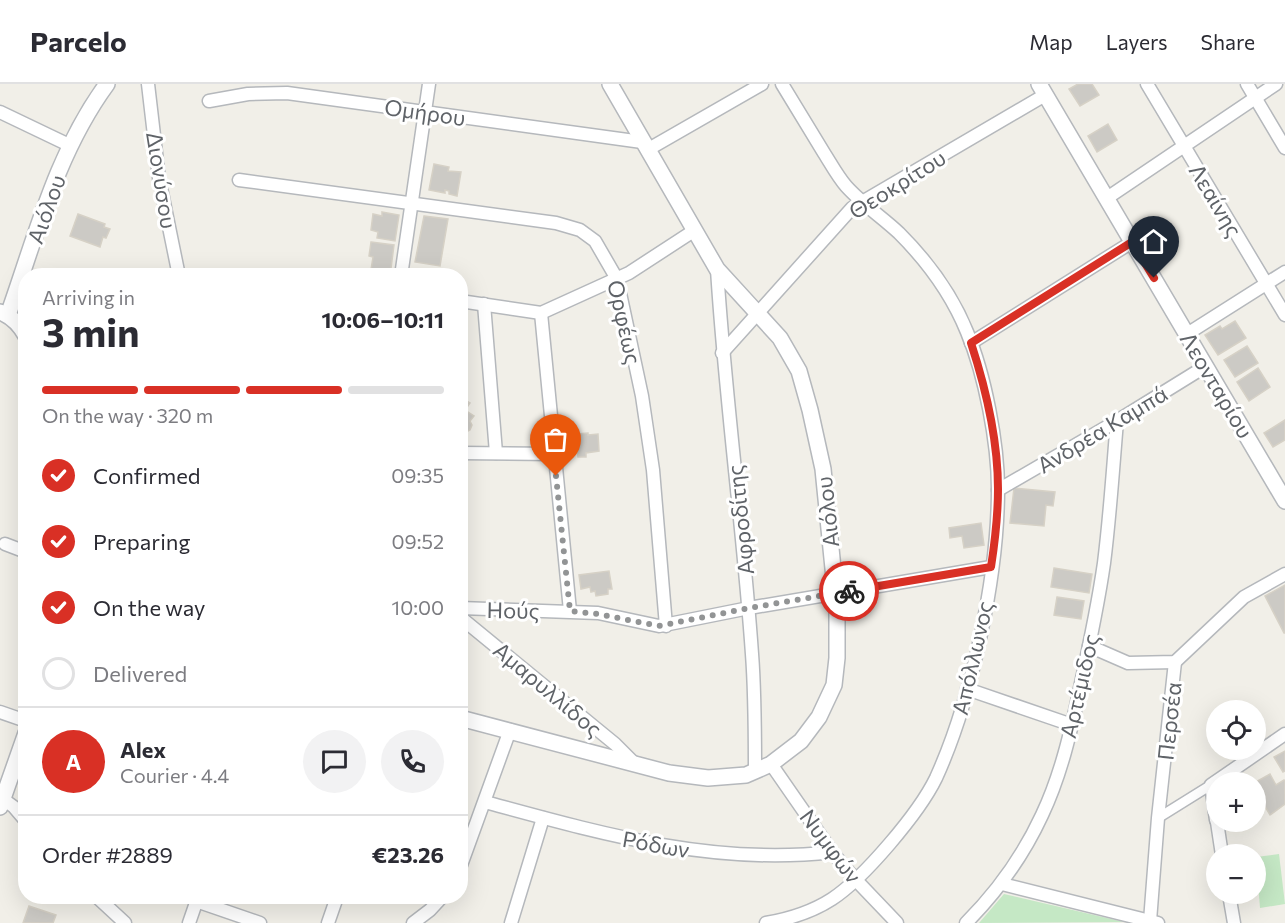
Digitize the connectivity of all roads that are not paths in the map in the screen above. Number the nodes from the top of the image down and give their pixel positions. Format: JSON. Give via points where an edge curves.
{"nodes":[{"id":1,"x":107,"y":84,"type":"edge"},
{"id":2,"x":148,"y":84,"type":"edge"},
{"id":3,"x":429,"y":84,"type":"edge"},
{"id":4,"x":610,"y":84,"type":"edge"},
{"id":5,"x":762,"y":84,"type":"edge"},
{"id":6,"x":782,"y":84,"type":"edge"},
{"id":7,"x":1147,"y":84,"type":"edge"},
{"id":8,"x":1247,"y":84,"type":"edge"},
{"id":9,"x":1276,"y":84,"type":"edge"},
{"id":10,"x":1042,"y":89,"type":"edge"},
{"id":11,"x":1255,"y":98,"type":"junction"},
{"id":12,"x":208,"y":101,"type":"dead end"},
{"id":13,"x":0,"y":112,"type":"edge"},
{"id":14,"x":426,"y":112,"type":"junction"},
{"id":15,"x":69,"y":145,"type":"junction"},
{"id":16,"x":644,"y":146,"type":"junction"},
{"id":17,"x":1185,"y":146,"type":"junction"},
{"id":18,"x":1285,"y":148,"type":"edge"},
{"id":19,"x":239,"y":180,"type":"dead end"},
{"id":20,"x":1107,"y":198,"type":"junction"},
{"id":21,"x":862,"y":202,"type":"junction"},
{"id":22,"x":412,"y":203,"type":"junction"},
{"id":23,"x":695,"y":230,"type":"junction"},
{"id":24,"x":1132,"y":242,"type":"junction"},
{"id":25,"x":22,"y":268,"type":"edge"},
{"id":26,"x":177,"y":268,"type":"edge"},
{"id":27,"x":402,"y":268,"type":"edge"},
{"id":28,"x":717,"y":269,"type":"junction"},
{"id":29,"x":1285,"y":272,"type":"edge"},
{"id":30,"x":18,"y":278,"type":"edge"},
{"id":31,"x":617,"y":279,"type":"junction"},
{"id":32,"x":1266,"y":284,"type":"junction"},
{"id":33,"x":468,"y":302,"type":"edge"},
{"id":34,"x":484,"y":304,"type":"junction"},
{"id":35,"x":541,"y":313,"type":"junction"},
{"id":36,"x":757,"y":313,"type":"junction"},
{"id":37,"x":4,"y":314,"type":"edge"},
{"id":38,"x":1285,"y":315,"type":"edge"},
{"id":39,"x":18,"y":326,"type":"edge"},
{"id":40,"x":1187,"y":334,"type":"junction"},
{"id":41,"x":971,"y":343,"type":"junction"},
{"id":42,"x":722,"y":352,"type":"junction"},
{"id":43,"x":1206,"y":366,"type":"junction"},
{"id":44,"x":1117,"y":421,"type":"junction"},
{"id":45,"x":468,"y":453,"type":"edge"},
{"id":46,"x":496,"y":453,"type":"junction"},
{"id":47,"x":554,"y":454,"type":"junction"},
{"id":48,"x":998,"y":490,"type":"junction"},
{"id":49,"x":1285,"y":501,"type":"edge"},
{"id":50,"x":5,"y":544,"type":"dead end"},
{"id":51,"x":18,"y":549,"type":"edge"},
{"id":52,"x":991,"y":567,"type":"junction"},
{"id":53,"x":1285,"y":574,"type":"edge"},
{"id":54,"x":835,"y":593,"type":"junction"},
{"id":55,"x":468,"y":608,"type":"edge"},
{"id":56,"x":749,"y":608,"type":"junction"},
{"id":57,"x":570,"y":611,"type":"junction"},
{"id":58,"x":468,"y":624,"type":"edge"},
{"id":59,"x":666,"y":626,"type":"junction"},
{"id":60,"x":1089,"y":646,"type":"junction"},
{"id":61,"x":1175,"y":662,"type":"junction"},
{"id":62,"x":967,"y":689,"type":"junction"},
{"id":63,"x":0,"y":712,"type":"edge"},
{"id":64,"x":18,"y":718,"type":"edge"},
{"id":65,"x":468,"y":720,"type":"edge"},
{"id":66,"x":1072,"y":725,"type":"junction"},
{"id":67,"x":510,"y":730,"type":"junction"},
{"id":68,"x":1285,"y":734,"type":"edge"},
{"id":69,"x":18,"y":755,"type":"edge"},
{"id":70,"x":634,"y":763,"type":"junction"},
{"id":71,"x":771,"y":764,"type":"junction"},
{"id":72,"x":755,"y":772,"type":"junction"},
{"id":73,"x":1229,"y":772,"type":"edge"},
{"id":74,"x":1206,"y":788,"type":"edge"},
{"id":75,"x":485,"y":802,"type":"junction"},
{"id":76,"x":1,"y":803,"type":"edge"},
{"id":77,"x":18,"y":812,"type":"edge"},
{"id":78,"x":543,"y":818,"type":"junction"},
{"id":79,"x":1158,"y":818,"type":"junction"},
{"id":80,"x":468,"y":847,"type":"edge"},
{"id":81,"x":832,"y":852,"type":"junction"},
{"id":82,"x":855,"y":879,"type":"junction"},
{"id":83,"x":1002,"y":884,"type":"junction"},
{"id":84,"x":105,"y":904,"type":"edge"},
{"id":85,"x":195,"y":904,"type":"edge"},
{"id":86,"x":210,"y":904,"type":"edge"},
{"id":87,"x":335,"y":904,"type":"edge"},
{"id":88,"x":434,"y":904,"type":"edge"},
{"id":89,"x":1231,"y":904,"type":"edge"},
{"id":90,"x":1151,"y":922,"type":"edge"},
{"id":91,"x":125,"y":923,"type":"edge"},
{"id":92,"x":189,"y":923,"type":"edge"},
{"id":93,"x":260,"y":923,"type":"edge"},
{"id":94,"x":328,"y":923,"type":"edge"},
{"id":95,"x":413,"y":923,"type":"edge"},
{"id":96,"x":511,"y":923,"type":"edge"},
{"id":97,"x":766,"y":923,"type":"edge"},
{"id":98,"x":897,"y":923,"type":"edge"},
{"id":99,"x":966,"y":923,"type":"edge"},
{"id":100,"x":1234,"y":923,"type":"edge"}],
"edges":[{"from":1,"to":15,"type":"street","name":"Αιόλου"},
{"from":2,"to":26,"type":"street","name":"Διονύσου","via":[[159,178]]},
{"from":3,"to":14,"type":"street"},
{"from":4,"to":16,"type":"street","name":"Αιόλου"},
{"from":5,"to":16,"type":"street"},
{"from":6,"to":21,"type":"street","name":"Απόλλωνος","via":[[840,178]]},
{"from":7,"to":17,"type":"street","name":"Λεαίνης"},
{"from":8,"to":11,"type":"street"},
{"from":9,"to":11,"type":"street"},
{"from":10,"to":20,"type":"street","name":"Λεονταρίου"},
{"from":10,"to":21,"type":"street","name":"Θεοκρίτου"},
{"from":11,"to":17,"type":"street"},
{"from":11,"to":18,"type":"street"},
{"from":12,"to":14,"type":"street","name":"Ομήρου","via":[[277,92]]},
{"from":13,"to":15,"type":"street"},
{"from":14,"to":16,"type":"street","name":"Ομήρου"},
{"from":14,"to":22,"type":"street"},
{"from":15,"to":25,"type":"street","name":"Αιόλου"},
{"from":16,"to":23,"type":"street","name":"Αιόλου"},
{"from":17,"to":20,"type":"street"},
{"from":17,"to":32,"type":"street","name":"Λεαίνης"},
{"from":19,"to":22,"type":"street","name":"Ορφέως"},
{"from":20,"to":24,"type":"street","name":"Λεονταρίου"},
{"from":21,"to":36,"type":"street","name":"Θεοκρίτου","via":[[844,216]]},
{"from":21,"to":41,"type":"street","name":"Απόλλωνος","via":[[898,233],[929,268]]},
{"from":22,"to":27,"type":"street"},
{"from":22,"to":31,"type":"street","name":"Ορφέως","via":[[580,230],[595,241]]},
{"from":23,"to":28,"type":"street","name":"Αιόλου"},
{"from":23,"to":31,"type":"street"},
{"from":24,"to":40,"type":"street","name":"Λεονταρίου"},
{"from":24,"to":41,"type":"street"},
{"from":28,"to":36,"type":"street","name":"Αιόλου"},
{"from":28,"to":42,"type":"street","name":"Αφροδίτης"},
{"from":29,"to":32,"type":"street"},
{"from":30,"to":37,"type":"street","name":"Αιόλου"},
{"from":31,"to":35,"type":"street"},
{"from":31,"to":59,"type":"street","name":"Ορφέως","via":[[653,470]]},
{"from":32,"to":38,"type":"street","name":"Λεαίνης"},
{"from":32,"to":40,"type":"street"},
{"from":33,"to":34,"type":"street"},
{"from":34,"to":35,"type":"street"},
{"from":34,"to":46,"type":"street"},
{"from":35,"to":47,"type":"street"},
{"from":36,"to":42,"type":"street","name":"Θεοκρίτου"},
{"from":36,"to":54,"type":"street","name":"Αιόλου","via":[[780,338],[799,371],[810,410],[823,469]]},
{"from":37,"to":39,"type":"street","name":"Αιόλου"},
{"from":40,"to":43,"type":"street","name":"Λεονταρίου"},
{"from":41,"to":48,"type":"street","name":"Απόλλωνος","via":[[989,414]]},
{"from":42,"to":56,"type":"street","name":"Αφροδίτης"},
{"from":43,"to":44,"type":"street","name":"Ανδρέα Καμπά"},
{"from":43,"to":49,"type":"street","name":"Λεονταρίου"},
{"from":44,"to":48,"type":"street","name":"Ανδρέα Καμπά"},
{"from":44,"to":60,"type":"street","name":"Αρτέμιδος","via":[[1104,562]]},
{"from":45,"to":46,"type":"street"},
{"from":46,"to":47,"type":"street"},
{"from":47,"to":57,"type":"street"},
{"from":48,"to":52,"type":"street","name":"Απόλλωνος"},
{"from":50,"to":51,"type":"street"},
{"from":52,"to":54,"type":"street","name":"Ηούς"},
{"from":52,"to":62,"type":"street","name":"Απόλλωνος"},
{"from":53,"to":61,"type":"street","name":"Περσέα","via":[[1244,597]]},
{"from":54,"to":56,"type":"street","name":"Ηούς"},
{"from":54,"to":71,"type":"street","name":"Αιόλου","via":[[837,658],[831,693],[806,735]]},
{"from":55,"to":57,"type":"street","name":"Ηούς"},
{"from":56,"to":59,"type":"street","name":"Ηούς"},
{"from":56,"to":72,"type":"street","name":"Αφροδίτης"},
{"from":57,"to":59,"type":"street","name":"Ηούς"},
{"from":58,"to":70,"type":"street","name":"Αμαρυλλίδος"},
{"from":60,"to":61,"type":"street","via":[[1128,663]]},
{"from":60,"to":66,"type":"street","name":"Αρτέμιδος"},
{"from":61,"to":79,"type":"street","name":"Περσέα"},
{"from":62,"to":66,"type":"street"},
{"from":62,"to":82,"type":"street","name":"Απόλλωνος","via":[[935,780],[914,813]]},
{"from":63,"to":64,"type":"street"},
{"from":65,"to":67,"type":"street","name":"Αιόλου"},
{"from":66,"to":83,"type":"street","name":"Αρτέμιδος","via":[[1042,816]]},
{"from":67,"to":70,"type":"street","name":"Αιόλου"},
{"from":67,"to":75,"type":"street"},
{"from":68,"to":73,"type":"street"},
{"from":69,"to":76,"type":"street"},
{"from":70,"to":72,"type":"street","name":"Αιόλου","via":[[699,778]]},
{"from":71,"to":72,"type":"street","name":"Αιόλου"},
{"from":71,"to":81,"type":"street","name":"Νυμφών"},
{"from":74,"to":79,"type":"street"},
{"from":75,"to":78,"type":"street","name":"Ρόδων"},
{"from":75,"to":80,"type":"street"},
{"from":76,"to":77,"type":"street"},
{"from":78,"to":81,"type":"street","name":"Ρόδων","via":[[699,852]]},
{"from":78,"to":96,"type":"street"},
{"from":79,"to":90,"type":"street","name":"Περσέα"},
{"from":81,"to":82,"type":"street","name":"Νυμφών"},
{"from":82,"to":97,"type":"street","name":"Απόλλωνος","via":[[818,907]]},
{"from":82,"to":98,"type":"street","name":"Νυμφών"},
{"from":83,"to":90,"type":"street"},
{"from":83,"to":99,"type":"street","name":"Αρτέμιδος"},
{"from":84,"to":91,"type":"street"},
{"from":85,"to":92,"type":"street"},
{"from":86,"to":93,"type":"street"},
{"from":87,"to":94,"type":"street"},
{"from":88,"to":95,"type":"street"},
{"from":89,"to":100,"type":"street"}]}
